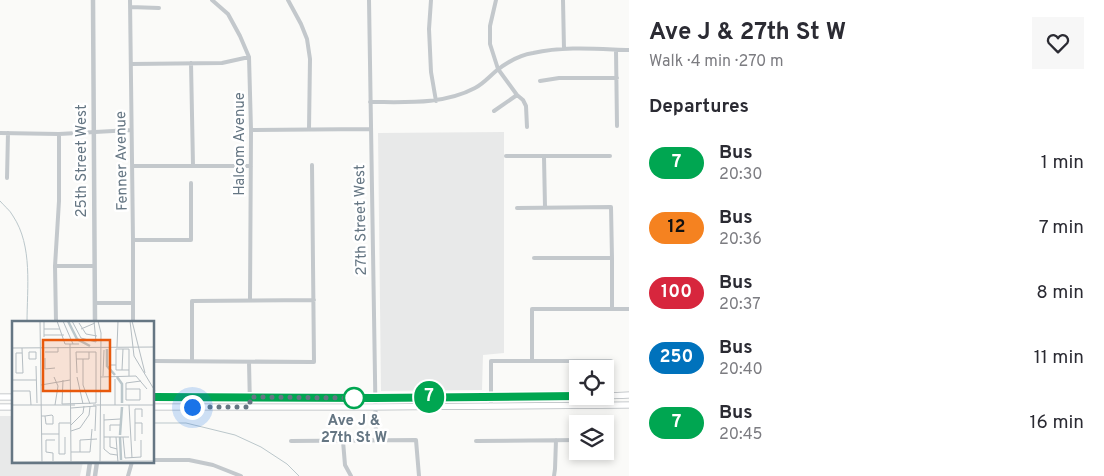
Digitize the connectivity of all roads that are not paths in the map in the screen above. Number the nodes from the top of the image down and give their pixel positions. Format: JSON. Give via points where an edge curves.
{"nodes":[{"id":1,"x":93,"y":0,"type":"edge"},
{"id":2,"x":130,"y":0,"type":"edge"},
{"id":3,"x":212,"y":0,"type":"edge"},
{"id":4,"x":288,"y":0,"type":"edge"},
{"id":5,"x":369,"y":0,"type":"edge"},
{"id":6,"x":431,"y":0,"type":"edge"},
{"id":7,"x":496,"y":0,"type":"edge"},
{"id":8,"x":563,"y":0,"type":"edge"},
{"id":9,"x":130,"y":7,"type":"junction"},
{"id":10,"x":159,"y":8,"type":"dead end"},
{"id":11,"x":564,"y":48,"type":"junction"},
{"id":12,"x":616,"y":50,"type":"junction"},
{"id":13,"x":629,"y":50,"type":"edge"},
{"id":14,"x":249,"y":57,"type":"junction"},
{"id":15,"x":191,"y":63,"type":"junction"},
{"id":16,"x":131,"y":64,"type":"junction"},
{"id":17,"x":498,"y":69,"type":"junction"},
{"id":18,"x":616,"y":78,"type":"junction"},
{"id":19,"x":540,"y":81,"type":"dead end"},
{"id":20,"x":517,"y":94,"type":"junction"},
{"id":21,"x":436,"y":101,"type":"junction"},
{"id":22,"x":370,"y":102,"type":"junction"},
{"id":23,"x":494,"y":111,"type":"dead end"},
{"id":24,"x":617,"y":126,"type":"dead end"},
{"id":25,"x":527,"y":127,"type":"dead end"},
{"id":26,"x":310,"y":129,"type":"junction"},
{"id":27,"x":370,"y":129,"type":"junction"},
{"id":28,"x":131,"y":130,"type":"junction"},
{"id":29,"x":251,"y":130,"type":"junction"},
{"id":30,"x":93,"y":132,"type":"junction"},
{"id":31,"x":0,"y":134,"type":"edge"},
{"id":32,"x":8,"y":134,"type":"junction"},
{"id":33,"x":59,"y":134,"type":"junction"},
{"id":34,"x":506,"y":156,"type":"dead end"},
{"id":35,"x":544,"y":156,"type":"junction"},
{"id":36,"x":610,"y":156,"type":"dead end"},
{"id":37,"x":312,"y":165,"type":"dead end"},
{"id":38,"x":132,"y":166,"type":"junction"},
{"id":39,"x":193,"y":166,"type":"junction"},
{"id":40,"x":251,"y":166,"type":"junction"},
{"id":41,"x":7,"y":178,"type":"dead end"},
{"id":42,"x":191,"y":183,"type":"dead end"},
{"id":43,"x":545,"y":207,"type":"junction"},
{"id":44,"x":516,"y":208,"type":"dead end"},
{"id":45,"x":133,"y":240,"type":"junction"},
{"id":46,"x":534,"y":258,"type":"dead end"},
{"id":47,"x":612,"y":258,"type":"junction"},
{"id":48,"x":55,"y":266,"type":"junction"},
{"id":49,"x":94,"y":266,"type":"junction"},
{"id":50,"x":250,"y":300,"type":"junction"},
{"id":51,"x":314,"y":300,"type":"junction"},
{"id":52,"x":95,"y":303,"type":"junction"},
{"id":53,"x":132,"y":303,"type":"junction"},
{"id":54,"x":612,"y":309,"type":"junction"},
{"id":55,"x":629,"y":309,"type":"edge"},
{"id":56,"x":56,"y":321,"type":"edge"},
{"id":57,"x":95,"y":321,"type":"edge"},
{"id":58,"x":132,"y":321,"type":"edge"},
{"id":59,"x":155,"y":361,"type":"edge"},
{"id":60,"x":192,"y":361,"type":"junction"},
{"id":61,"x":532,"y":361,"type":"junction"},
{"id":62,"x":569,"y":361,"type":"edge"},
{"id":63,"x":249,"y":362,"type":"junction"},
{"id":64,"x":629,"y":395,"type":"edge"},
{"id":65,"x":569,"y":396,"type":"edge"},
{"id":66,"x":614,"y":396,"type":"edge"},
{"id":67,"x":155,"y":397,"type":"edge"},
{"id":68,"x":250,"y":397,"type":"junction"},
{"id":69,"x":491,"y":397,"type":"junction"},
{"id":70,"x":375,"y":398,"type":"junction"},
{"id":71,"x":629,"y":405,"type":"edge"},
{"id":72,"x":491,"y":406,"type":"junction"},
{"id":73,"x":155,"y":407,"type":"edge"},
{"id":74,"x":250,"y":407,"type":"junction"},
{"id":75,"x":376,"y":407,"type":"junction"},
{"id":76,"x":376,"y":440,"type":"junction"},
{"id":77,"x":556,"y":440,"type":"junction"},
{"id":78,"x":569,"y":440,"type":"edge"},
{"id":79,"x":291,"y":441,"type":"dead end"},
{"id":80,"x":343,"y":441,"type":"junction"},
{"id":81,"x":476,"y":441,"type":"dead end"},
{"id":82,"x":155,"y":460,"type":"edge"},
{"id":83,"x":241,"y":476,"type":"edge"},
{"id":84,"x":351,"y":476,"type":"edge"},
{"id":85,"x":419,"y":476,"type":"edge"},
{"id":86,"x":554,"y":476,"type":"edge"}],
"edges":[{"from":1,"to":30,"type":"street","name":"25th Street West"},
{"from":2,"to":9,"type":"street","name":"Fenner Avenue"},
{"from":3,"to":14,"type":"street","name":"Halcom Avenue","via":[[228,14]]},
{"from":4,"to":26,"type":"street","via":[[307,39]]},
{"from":5,"to":22,"type":"street","name":"27th Street West"},
{"from":6,"to":21,"type":"street","via":[[431,72]]},
{"from":7,"to":17,"type":"street","via":[[490,44]]},
{"from":8,"to":11,"type":"street"},
{"from":9,"to":10,"type":"street"},
{"from":9,"to":16,"type":"street","name":"Fenner Avenue"},
{"from":11,"to":12,"type":"street"},
{"from":11,"to":17,"type":"street","via":[[532,53]]},
{"from":12,"to":13,"type":"street"},
{"from":12,"to":18,"type":"street"},
{"from":14,"to":15,"type":"street","via":[[222,63]]},
{"from":14,"to":29,"type":"street","name":"Halcom Avenue"},
{"from":15,"to":16,"type":"street"},
{"from":15,"to":39,"type":"street"},
{"from":16,"to":28,"type":"street","name":"Fenner Avenue"},
{"from":17,"to":20,"type":"street"},
{"from":17,"to":21,"type":"street","via":[[476,88]]},
{"from":18,"to":19,"type":"street"},
{"from":18,"to":24,"type":"street"},
{"from":20,"to":23,"type":"street"},
{"from":20,"to":25,"type":"street","via":[[526,106]]},
{"from":21,"to":22,"type":"street"},
{"from":22,"to":27,"type":"street","name":"27th Street West"},
{"from":26,"to":27,"type":"street"},
{"from":26,"to":29,"type":"street"},
{"from":27,"to":70,"type":"street","name":"27th Street West"},
{"from":28,"to":30,"type":"street"},
{"from":28,"to":38,"type":"street","name":"Fenner Avenue"},
{"from":29,"to":40,"type":"street","name":"Halcom Avenue"},
{"from":30,"to":33,"type":"street"},
{"from":30,"to":49,"type":"street","name":"25th Street West"},
{"from":31,"to":32,"type":"street"},
{"from":32,"to":33,"type":"street"},
{"from":32,"to":41,"type":"street"},
{"from":33,"to":48,"type":"street"},
{"from":34,"to":35,"type":"street"},
{"from":35,"to":36,"type":"street"},
{"from":35,"to":43,"type":"street"},
{"from":37,"to":51,"type":"street"},
{"from":38,"to":39,"type":"street"},
{"from":38,"to":45,"type":"street","name":"Fenner Avenue"},
{"from":39,"to":40,"type":"street"},
{"from":40,"to":50,"type":"street","name":"Halcom Avenue"},
{"from":42,"to":45,"type":"street","via":[[191,240]]},
{"from":43,"to":44,"type":"street"},
{"from":43,"to":47,"type":"street","via":[[611,207]]},
{"from":45,"to":53,"type":"street","name":"Fenner Avenue"},
{"from":46,"to":47,"type":"street"},
{"from":47,"to":54,"type":"street"},
{"from":48,"to":49,"type":"street"},
{"from":48,"to":56,"type":"street"},
{"from":49,"to":52,"type":"street","name":"25th Street West"},
{"from":50,"to":51,"type":"street"},
{"from":50,"to":60,"type":"street","via":[[192,301]]},
{"from":51,"to":63,"type":"street","via":[[314,362]]},
{"from":52,"to":53,"type":"street"},
{"from":52,"to":57,"type":"street","name":"25th Street West"},
{"from":53,"to":58,"type":"street","name":"Fenner Avenue"},
{"from":54,"to":55,"type":"street"},
{"from":54,"to":61,"type":"street","via":[[532,309]]},
{"from":59,"to":60,"type":"street"},
{"from":60,"to":63,"type":"street"},
{"from":61,"to":62,"type":"street"},
{"from":61,"to":69,"type":"street","via":[[491,361]]},
{"from":63,"to":68,"type":"street"},
{"from":64,"to":66,"type":"main road"},
{"from":65,"to":69,"type":"main road"},
{"from":67,"to":68,"type":"main road"},
{"from":68,"to":70,"type":"main road"},
{"from":68,"to":74,"type":"street"},
{"from":69,"to":70,"type":"main road"},
{"from":69,"to":72,"type":"street"},
{"from":70,"to":75,"type":"street","name":"27th Street West"},
{"from":71,"to":72,"type":"main road"},
{"from":72,"to":75,"type":"main road"},
{"from":73,"to":74,"type":"main road"},
{"from":74,"to":75,"type":"main road"},
{"from":75,"to":76,"type":"street","name":"27th Street West"},
{"from":76,"to":80,"type":"street"},
{"from":76,"to":85,"type":"street","via":[[416,440]]},
{"from":77,"to":78,"type":"street"},
{"from":77,"to":81,"type":"street"},
{"from":77,"to":86,"type":"street"},
{"from":79,"to":80,"type":"street"},
{"from":80,"to":84,"type":"street","via":[[345,465]]},
{"from":82,"to":83,"type":"street","via":[[189,460]]}]}
